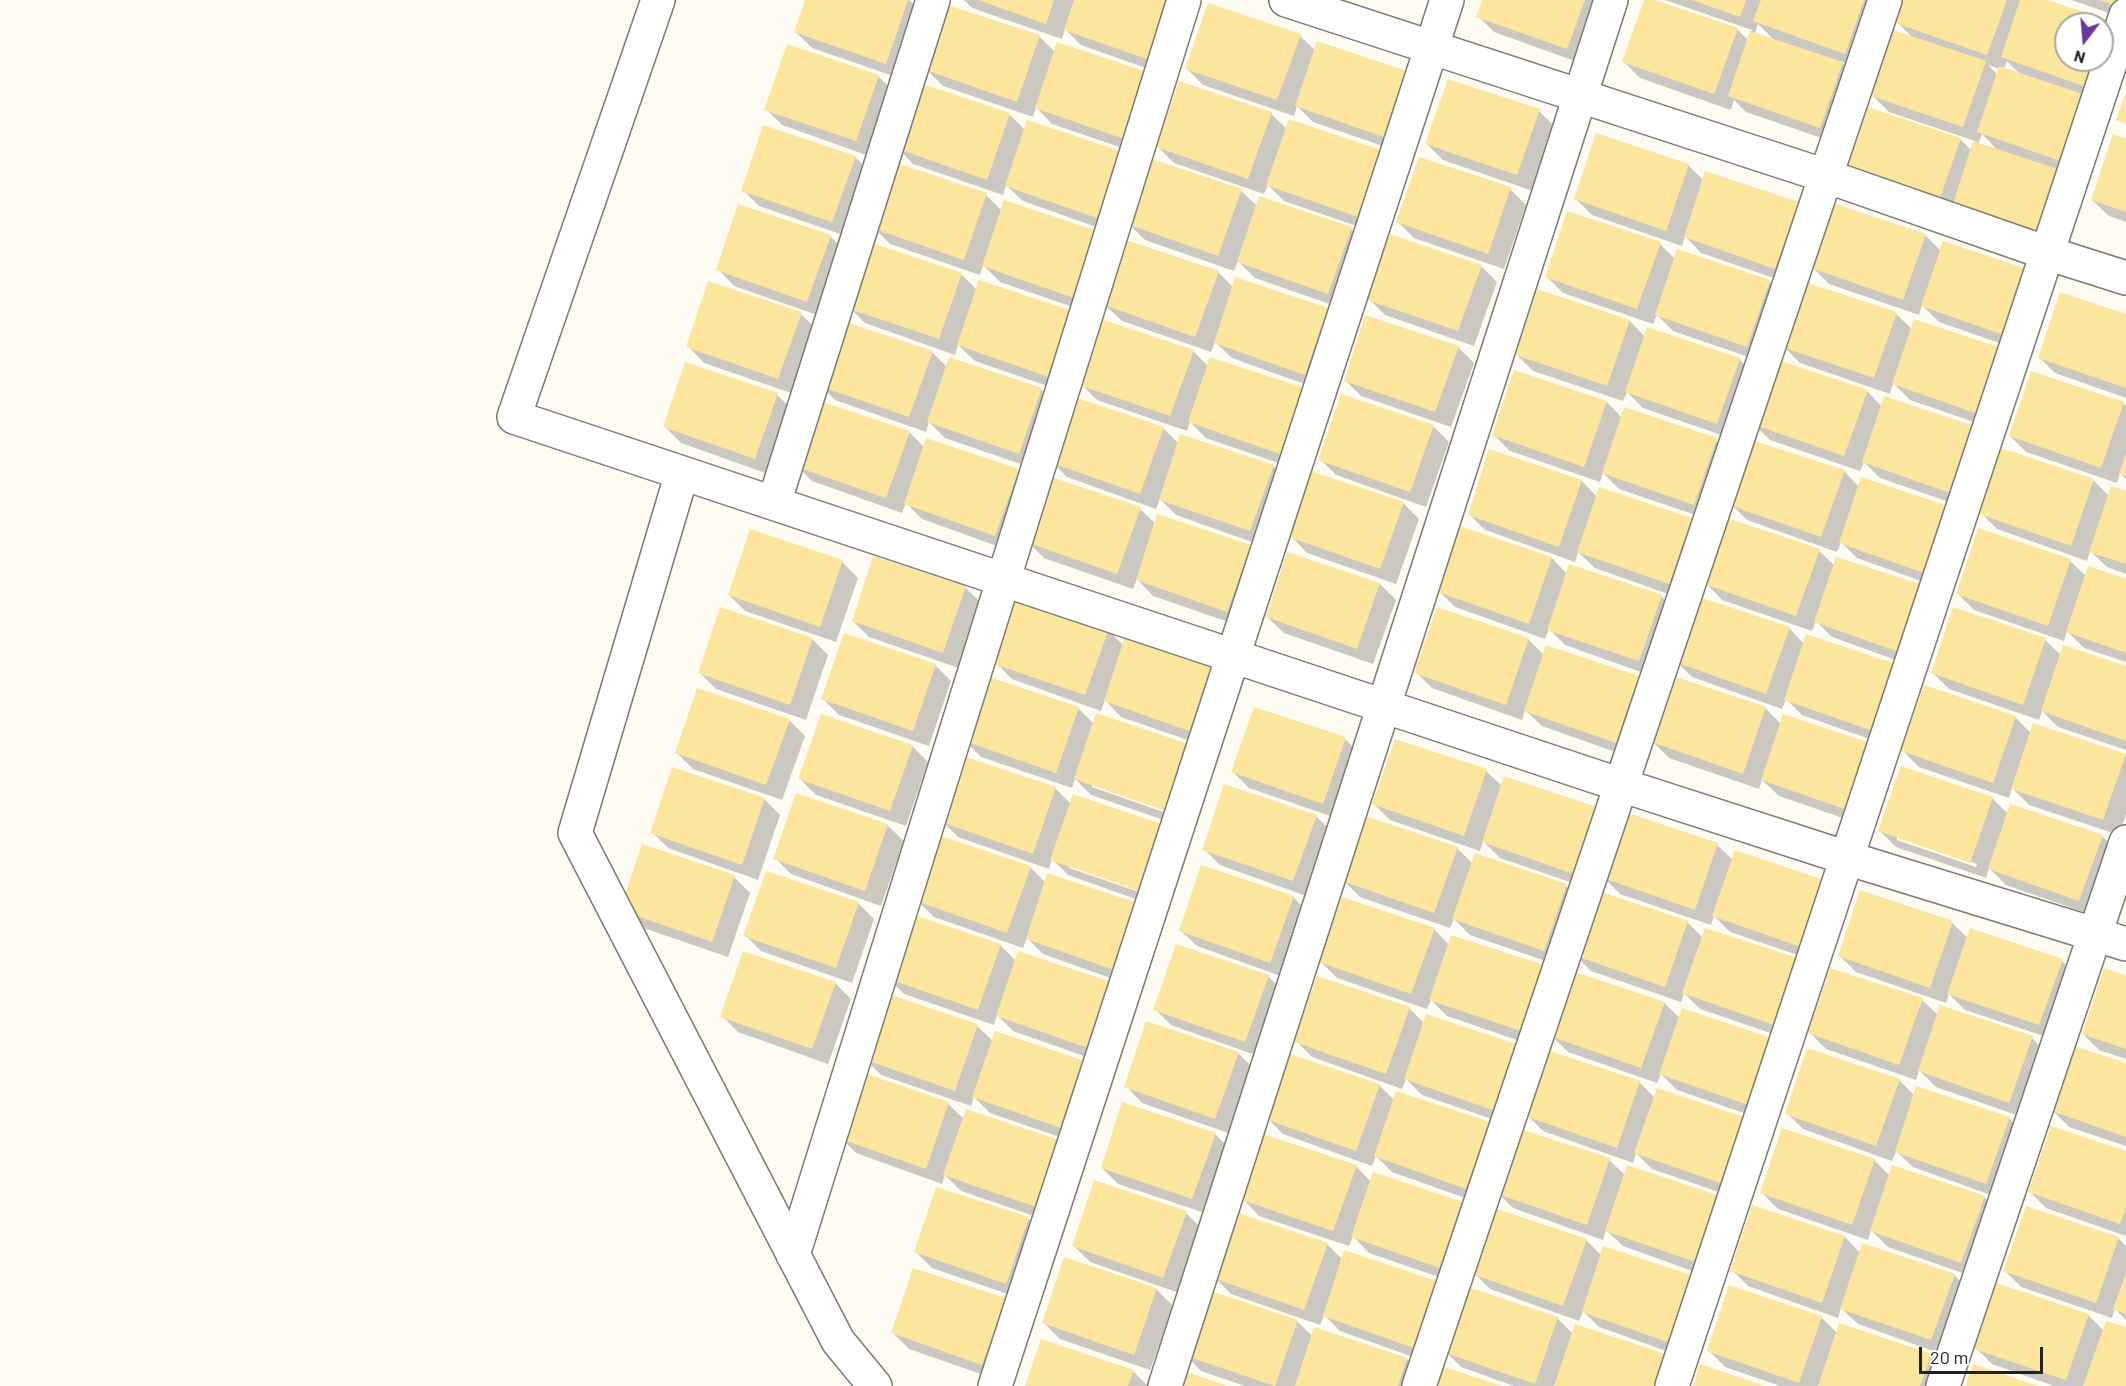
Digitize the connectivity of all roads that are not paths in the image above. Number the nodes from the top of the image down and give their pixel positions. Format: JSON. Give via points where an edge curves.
{"nodes":[{"id":1,"x":658,"y":0,"type":"edge"},
{"id":2,"x":933,"y":0,"type":"edge"},
{"id":3,"x":1184,"y":0,"type":"edge"},
{"id":4,"x":1286,"y":0,"type":"edge"},
{"id":5,"x":1447,"y":0,"type":"edge"},
{"id":6,"x":1611,"y":0,"type":"edge"},
{"id":7,"x":1885,"y":0,"type":"edge"},
{"id":8,"x":2126,"y":15,"type":"edge"},
{"id":9,"x":1431,"y":48,"type":"junction"},
{"id":10,"x":1581,"y":95,"type":"junction"},
{"id":11,"x":1826,"y":176,"type":"junction"},
{"id":12,"x":2047,"y":253,"type":"junction"},
{"id":13,"x":2126,"y":278,"type":"edge"},
{"id":14,"x":682,"y":473,"type":"junction"},
{"id":15,"x":774,"y":503,"type":"junction"},
{"id":16,"x":1004,"y":579,"type":"junction"},
{"id":17,"x":1233,"y":656,"type":"junction"},
{"id":18,"x":1384,"y":707,"type":"junction"},
{"id":19,"x":1621,"y":785,"type":"junction"},
{"id":20,"x":2126,"y":842,"type":"edge"},
{"id":21,"x":1847,"y":858,"type":"junction"},
{"id":22,"x":2095,"y":934,"type":"junction"},
{"id":23,"x":2126,"y":944,"type":"edge"},
{"id":24,"x":794,"y":1255,"type":"junction"},
{"id":25,"x":875,"y":1386,"type":"edge"},
{"id":26,"x":995,"y":1386,"type":"edge"},
{"id":27,"x":1165,"y":1386,"type":"edge"},
{"id":28,"x":1419,"y":1386,"type":"edge"},
{"id":29,"x":1672,"y":1386,"type":"edge"},
{"id":30,"x":1943,"y":1386,"type":"edge"}],
"edges":[{"from":1,"to":14,"type":"street","via":[[513,417]]},
{"from":2,"to":15,"type":"street"},
{"from":3,"to":16,"type":"street"},
{"from":4,"to":9,"type":"street"},
{"from":5,"to":9,"type":"street"},
{"from":6,"to":10,"type":"street"},
{"from":7,"to":11,"type":"street"},
{"from":8,"to":12,"type":"street"},
{"from":9,"to":10,"type":"street"},
{"from":9,"to":17,"type":"street"},
{"from":10,"to":11,"type":"street"},
{"from":10,"to":18,"type":"street"},
{"from":11,"to":12,"type":"street"},
{"from":11,"to":19,"type":"street"},
{"from":12,"to":13,"type":"street"},
{"from":12,"to":21,"type":"street"},
{"from":14,"to":15,"type":"street"},
{"from":14,"to":24,"type":"street","via":[[575,833]]},
{"from":15,"to":16,"type":"street"},
{"from":16,"to":17,"type":"street"},
{"from":16,"to":24,"type":"street"},
{"from":17,"to":18,"type":"street"},
{"from":17,"to":26,"type":"street"},
{"from":18,"to":19,"type":"street"},
{"from":18,"to":27,"type":"street"},
{"from":19,"to":21,"type":"street"},
{"from":19,"to":28,"type":"street"},
{"from":20,"to":22,"type":"street"},
{"from":21,"to":22,"type":"street"},
{"from":21,"to":29,"type":"street"},
{"from":22,"to":23,"type":"street"},
{"from":22,"to":30,"type":"street"},
{"from":24,"to":25,"type":"street","via":[[838,1341]]}]}
